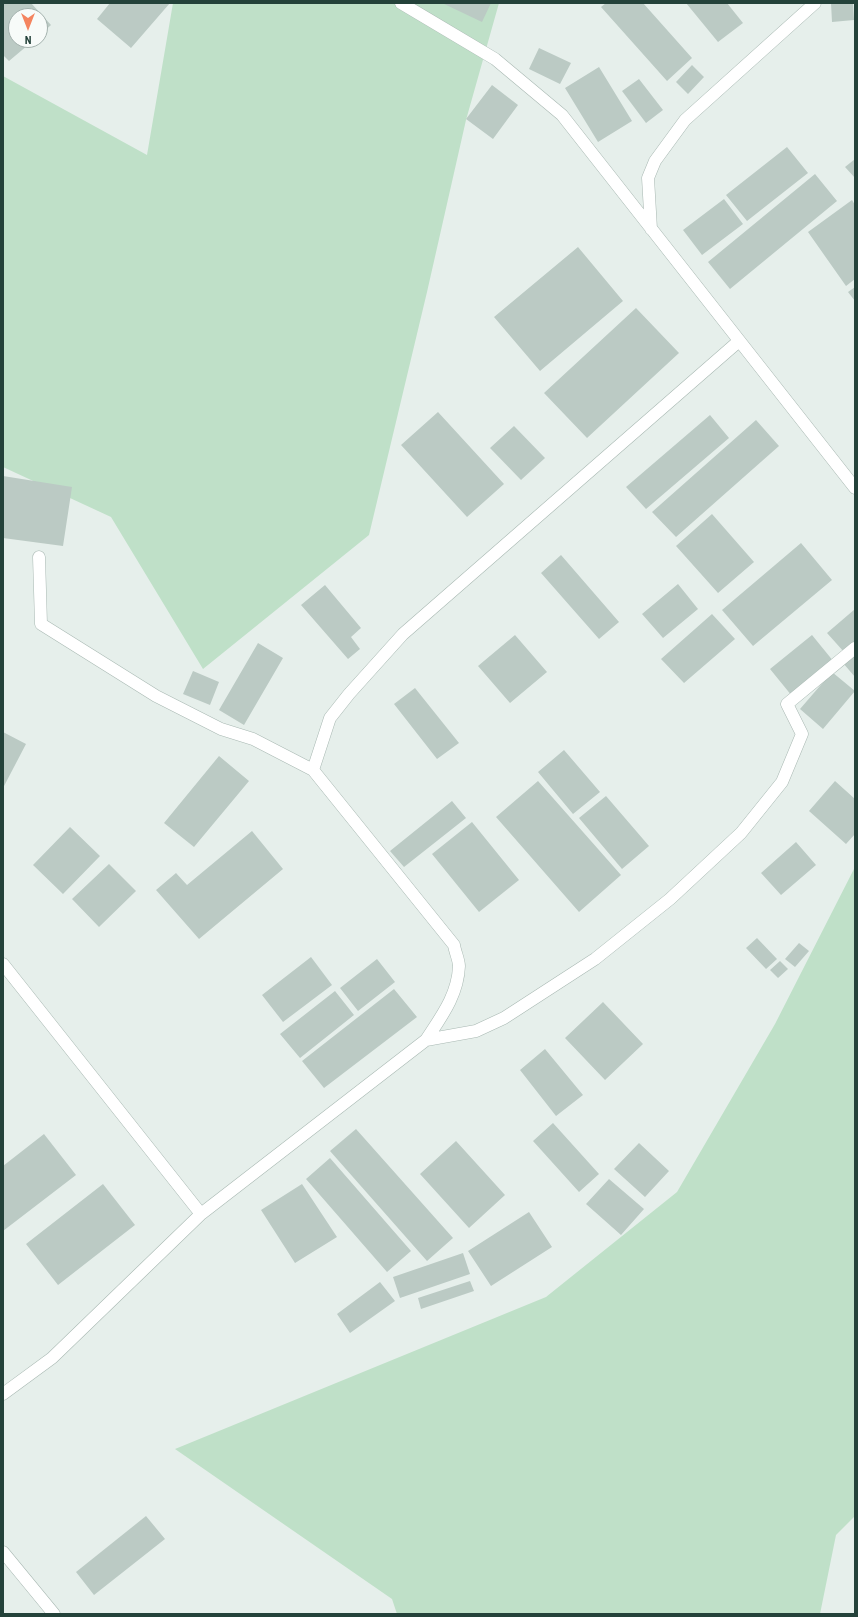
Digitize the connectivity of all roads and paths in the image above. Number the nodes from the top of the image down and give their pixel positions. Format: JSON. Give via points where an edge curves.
{"nodes":[{"id":1,"x":401,"y":3,"type":"edge"},
{"id":2,"x":815,"y":3,"type":"edge"},
{"id":3,"x":652,"y":229,"type":"junction"},
{"id":4,"x":739,"y":341,"type":"junction"},
{"id":5,"x":855,"y":488,"type":"edge"},
{"id":6,"x":39,"y":557,"type":"dead end"},
{"id":7,"x":855,"y":648,"type":"edge"},
{"id":8,"x":313,"y":770,"type":"junction"},
{"id":9,"x":3,"y":964,"type":"edge"},
{"id":10,"x":426,"y":1040,"type":"junction"},
{"id":11,"x":201,"y":1214,"type":"junction"},
{"id":12,"x":3,"y":1394,"type":"edge"},
{"id":13,"x":3,"y":1552,"type":"edge"},
{"id":14,"x":54,"y":1614,"type":"edge"}],
"edges":[{"from":1,"to":3,"type":"street","via":[[496,59],[562,115]]},
{"from":2,"to":3,"type":"street","via":[[685,120],[655,161],[648,178]]},
{"from":3,"to":4,"type":"street"},
{"from":4,"to":5,"type":"street"},
{"from":4,"to":8,"type":"street","via":[[403,634],[330,718]]},
{"from":6,"to":8,"type":"street","via":[[41,624],[194,717],[221,729],[254,738]]},
{"from":7,"to":10,"type":"street","via":[[787,704],[802,734],[782,782],[741,833],[670,899],[595,959],[504,1018],[476,1031]]},
{"from":8,"to":10,"type":"street","via":[[454,945],[459,965],[456,985],[448,1007]]},
{"from":9,"to":11,"type":"street"},
{"from":10,"to":11,"type":"street"},
{"from":11,"to":12,"type":"street","via":[[52,1358]]},
{"from":13,"to":14,"type":"street"}]}
